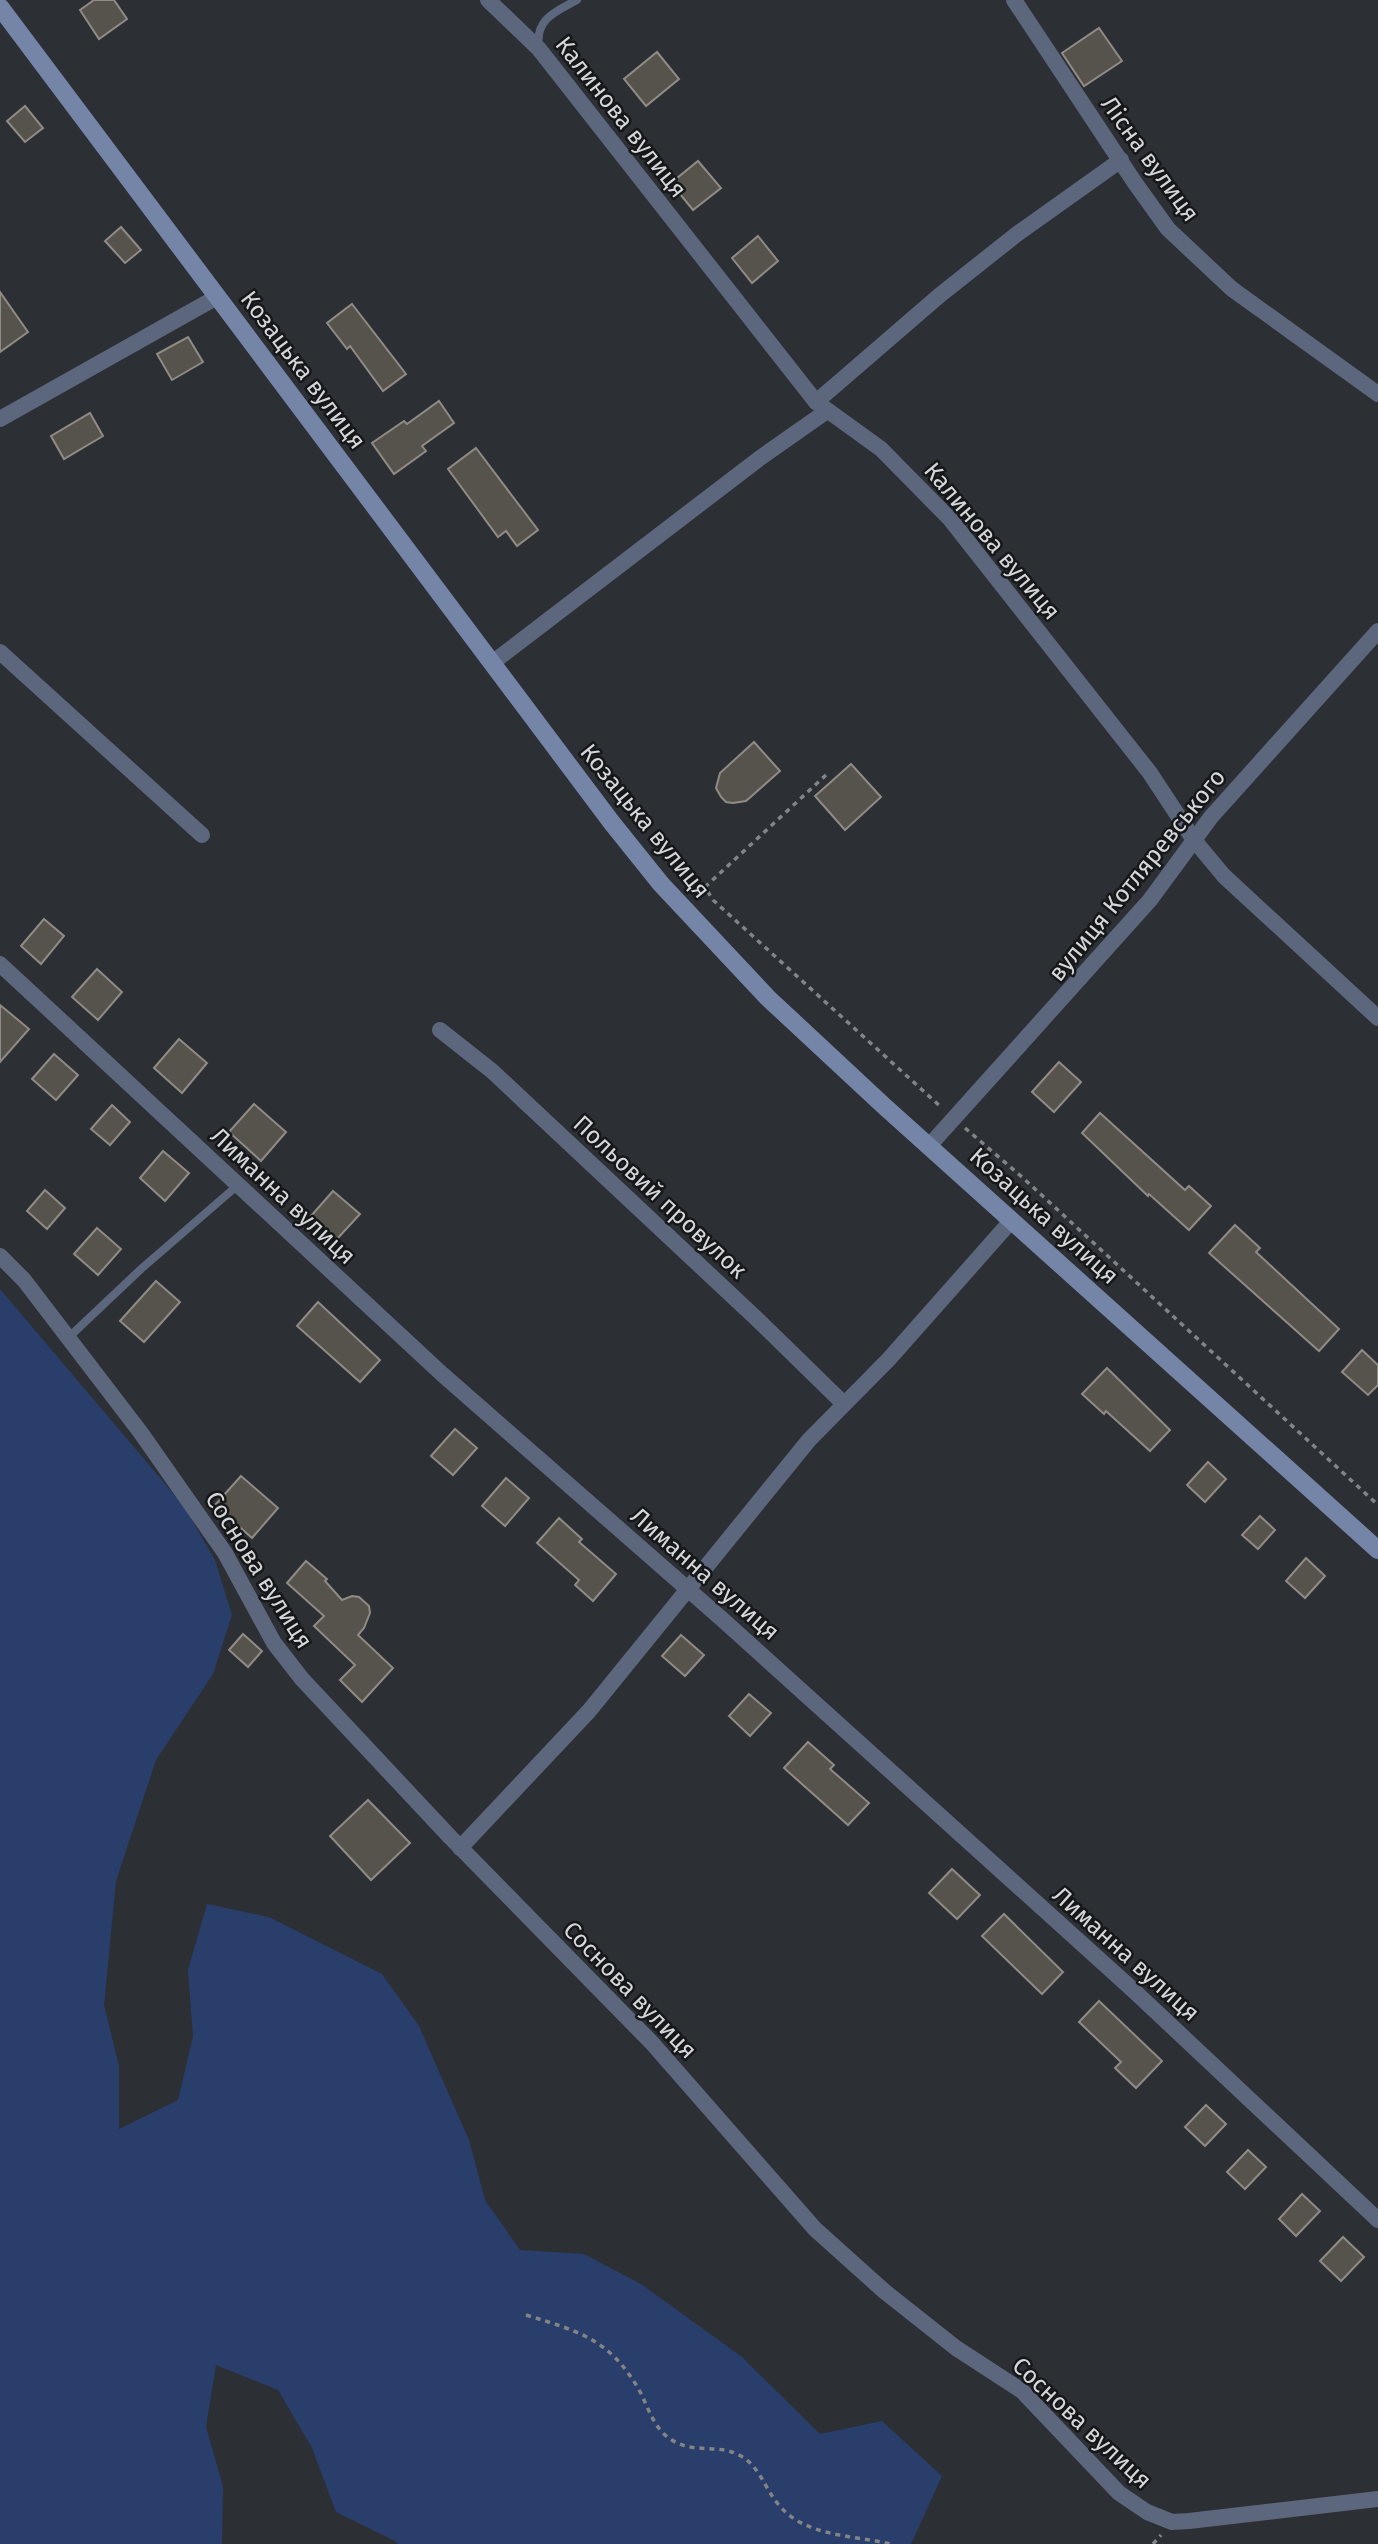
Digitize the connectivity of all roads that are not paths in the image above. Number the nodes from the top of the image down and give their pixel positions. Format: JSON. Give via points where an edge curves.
{"nodes":[{"id":1,"x":488,"y":0,"type":"edge"},
{"id":2,"x":577,"y":0,"type":"edge"},
{"id":3,"x":1014,"y":0,"type":"edge"},
{"id":4,"x":0,"y":8,"type":"edge"},
{"id":5,"x":539,"y":49,"type":"junction"},
{"id":6,"x":1121,"y":160,"type":"junction"},
{"id":7,"x":217,"y":297,"type":"junction"},
{"id":8,"x":1378,"y":394,"type":"edge"},
{"id":9,"x":822,"y":407,"type":"junction"},
{"id":10,"x":0,"y":419,"type":"edge"},
{"id":11,"x":1378,"y":631,"type":"edge"},
{"id":12,"x":0,"y":652,"type":"edge"},
{"id":13,"x":492,"y":663,"type":"junction"},
{"id":14,"x":202,"y":835,"type":"dead end"},
{"id":15,"x":1194,"y":840,"type":"junction"},
{"id":16,"x":0,"y":964,"type":"edge"},
{"id":17,"x":1378,"y":1018,"type":"edge"},
{"id":18,"x":440,"y":1030,"type":"dead end"},
{"id":19,"x":929,"y":1146,"type":"junction"},
{"id":20,"x":238,"y":1185,"type":"junction"},
{"id":21,"x":1012,"y":1220,"type":"junction"},
{"id":22,"x":0,"y":1256,"type":"edge"},
{"id":23,"x":68,"y":1338,"type":"junction"},
{"id":24,"x":844,"y":1405,"type":"junction"},
{"id":25,"x":1378,"y":1550,"type":"edge"},
{"id":26,"x":687,"y":1588,"type":"junction"},
{"id":27,"x":460,"y":1848,"type":"junction"},
{"id":28,"x":1378,"y":2220,"type":"edge"},
{"id":29,"x":1378,"y":2498,"type":"edge"}],
"edges":[{"from":1,"to":5,"type":"street","name":"Калинова вулиця"},
{"from":2,"to":5,"type":"lane","via":[[541,24]]},
{"from":3,"to":6,"type":"street","name":"Лісна вулиця"},
{"from":4,"to":7,"type":"main road","name":"Козацька вулиця"},
{"from":5,"to":9,"type":"street","name":"Калинова вулиця"},
{"from":6,"to":8,"type":"street","name":"Лісна вулиця","via":[[1168,229],[1200,260],[1232,289]]},
{"from":6,"to":9,"type":"street","via":[[940,295]]},
{"from":7,"to":10,"type":"street"},
{"from":7,"to":13,"type":"main road","name":"Козацька вулиця"},
{"from":9,"to":13,"type":"street"},
{"from":9,"to":15,"type":"street","name":"Калинова вулиця","via":[[881,449],[950,519],[1150,774]]},
{"from":11,"to":15,"type":"street","name":"вулиця Котляревського"},
{"from":12,"to":14,"type":"street"},
{"from":13,"to":19,"type":"main road","name":"Козацька вулиця","via":[[612,823],[703,931],[768,998]]},
{"from":15,"to":17,"type":"street","name":"Калинова вулиця","via":[[1224,876]]},
{"from":15,"to":19,"type":"street","name":"вулиця Котляревського","via":[[1150,900]]},
{"from":16,"to":20,"type":"street","name":"Лиманна вулиця"},
{"from":18,"to":24,"type":"street","name":"Польовий провулок","via":[[502,1080]]},
{"from":19,"to":21,"type":"main road","name":"Козацька вулиця"},
{"from":20,"to":23,"type":"lane"},
{"from":20,"to":26,"type":"street","name":"Лиманна вулиця","via":[[442,1374]]},
{"from":21,"to":24,"type":"street"},
{"from":21,"to":25,"type":"main road","name":"Козацька вулиця"},
{"from":22,"to":23,"type":"street","name":"Соснова вулиця"},
{"from":23,"to":27,"type":"street","name":"Соснова вулиця","via":[[225,1553],[274,1643]]},
{"from":24,"to":26,"type":"street","via":[[809,1440]]},
{"from":26,"to":27,"type":"street","via":[[589,1711]]},
{"from":26,"to":28,"type":"street","name":"Лиманна вулиця","via":[[1132,1989]]},
{"from":27,"to":29,"type":"street","name":"Соснова вулиця","via":[[652,2043],[815,2229],[956,2348],[1022,2391],[1119,2493],[1172,2522]]}]}
